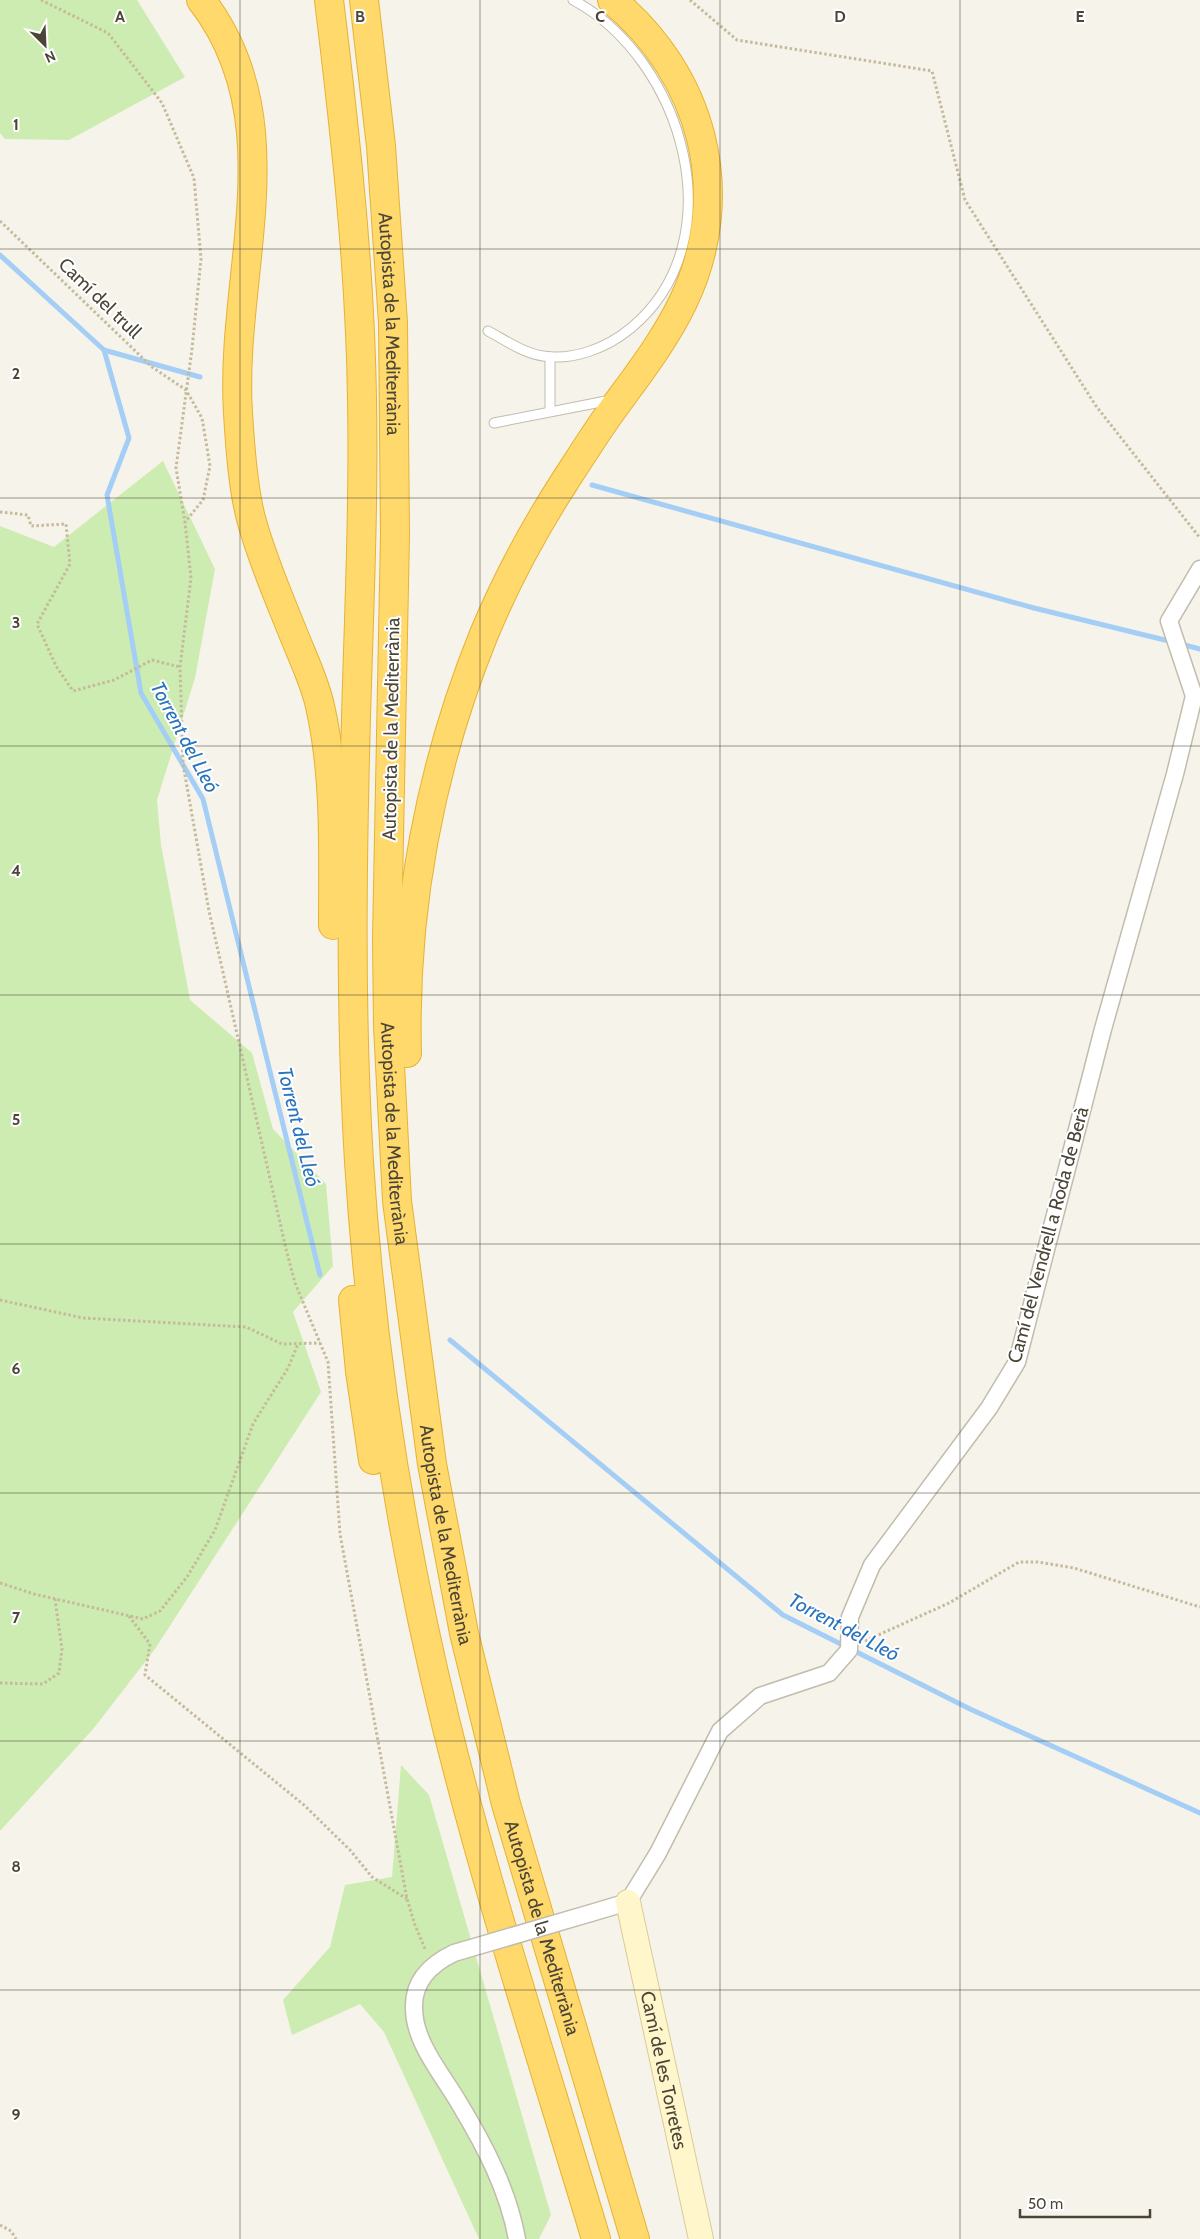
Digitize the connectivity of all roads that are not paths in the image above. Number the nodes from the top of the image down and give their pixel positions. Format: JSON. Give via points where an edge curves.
{"nodes":[{"id":1,"x":201,"y":0,"type":"edge"},
{"id":2,"x":329,"y":0,"type":"edge"},
{"id":3,"x":364,"y":0,"type":"edge"},
{"id":4,"x":572,"y":0,"type":"edge"},
{"id":5,"x":612,"y":0,"type":"edge"},
{"id":6,"x":488,"y":330,"type":"dead end"},
{"id":7,"x":550,"y":357,"type":"junction"},
{"id":8,"x":622,"y":398,"type":"junction"},
{"id":9,"x":550,"y":411,"type":"junction"},
{"id":10,"x":494,"y":424,"type":"dead end"},
{"id":11,"x":1200,"y":569,"type":"edge"},
{"id":12,"x":408,"y":1287,"type":"junction"},
{"id":13,"x":494,"y":1898,"type":"junction"},
{"id":14,"x":628,"y":1902,"type":"junction"},
{"id":15,"x":517,"y":2239,"type":"edge"},
{"id":16,"x":596,"y":2239,"type":"edge"},
{"id":17,"x":635,"y":2239,"type":"edge"},
{"id":18,"x":701,"y":2239,"type":"edge"}],
"edges":[{"from":1,"to":13,"type":"highway","via":[[223,33],[234,57],[250,114],[253,142],[253,195],[238,359],[238,412],[251,520],[320,705],[332,779],[334,999],[340,1158],[360,1371],[373,1458],[389,1548],[439,1772]]},
{"from":2,"to":13,"type":"highway","name":"Autopista de la Mediterrània","via":[[350,196],[362,399],[352,990],[368,1274],[391,1456],[416,1591],[446,1724]]},
{"from":3,"to":12,"type":"highway","name":"Autopista de la Mediterrània","via":[[381,146],[393,323],[396,534],[388,841],[388,1026],[397,1201]]},
{"from":4,"to":7,"type":"lane","via":[[609,25],[648,68],[660,88],[683,148],[687,212],[678,259],[657,301],[642,319],[607,344],[578,354]]},
{"from":5,"to":8,"type":"highway","via":[[652,39],[681,82],[699,127],[708,174],[706,224],[692,279],[683,302],[655,351]]},
{"from":6,"to":7,"type":"lane","via":[[528,352]]},
{"from":7,"to":9,"type":"lane"},
{"from":8,"to":9,"type":"lane"},
{"from":8,"to":12,"type":"highway","via":[[531,536],[492,617],[459,703],[428,814],[414,895],[408,960]]},
{"from":9,"to":10,"type":"lane"},
{"from":11,"to":14,"type":"street","name":"Camí del Vendrell a Roda de Berà","via":[[1169,621],[1194,696],[1017,1362],[989,1408],[872,1565],[850,1617],[849,1650],[829,1673],[760,1696],[720,1731],[658,1853]]},
{"from":12,"to":17,"type":"highway","name":"Autopista de la Mediterrània","via":[[432,1464],[464,1633],[506,1804]]},
{"from":13,"to":16,"type":"highway","name":"Autopista de la Mediterrània"},
{"from":14,"to":15,"type":"street","bridge":true,"via":[[454,1953],[433,1965],[417,1988],[413,2006],[417,2027],[494,2168],[513,2217]]},
{"from":14,"to":18,"type":"street","name":"Camí de les Torretes"}]}
